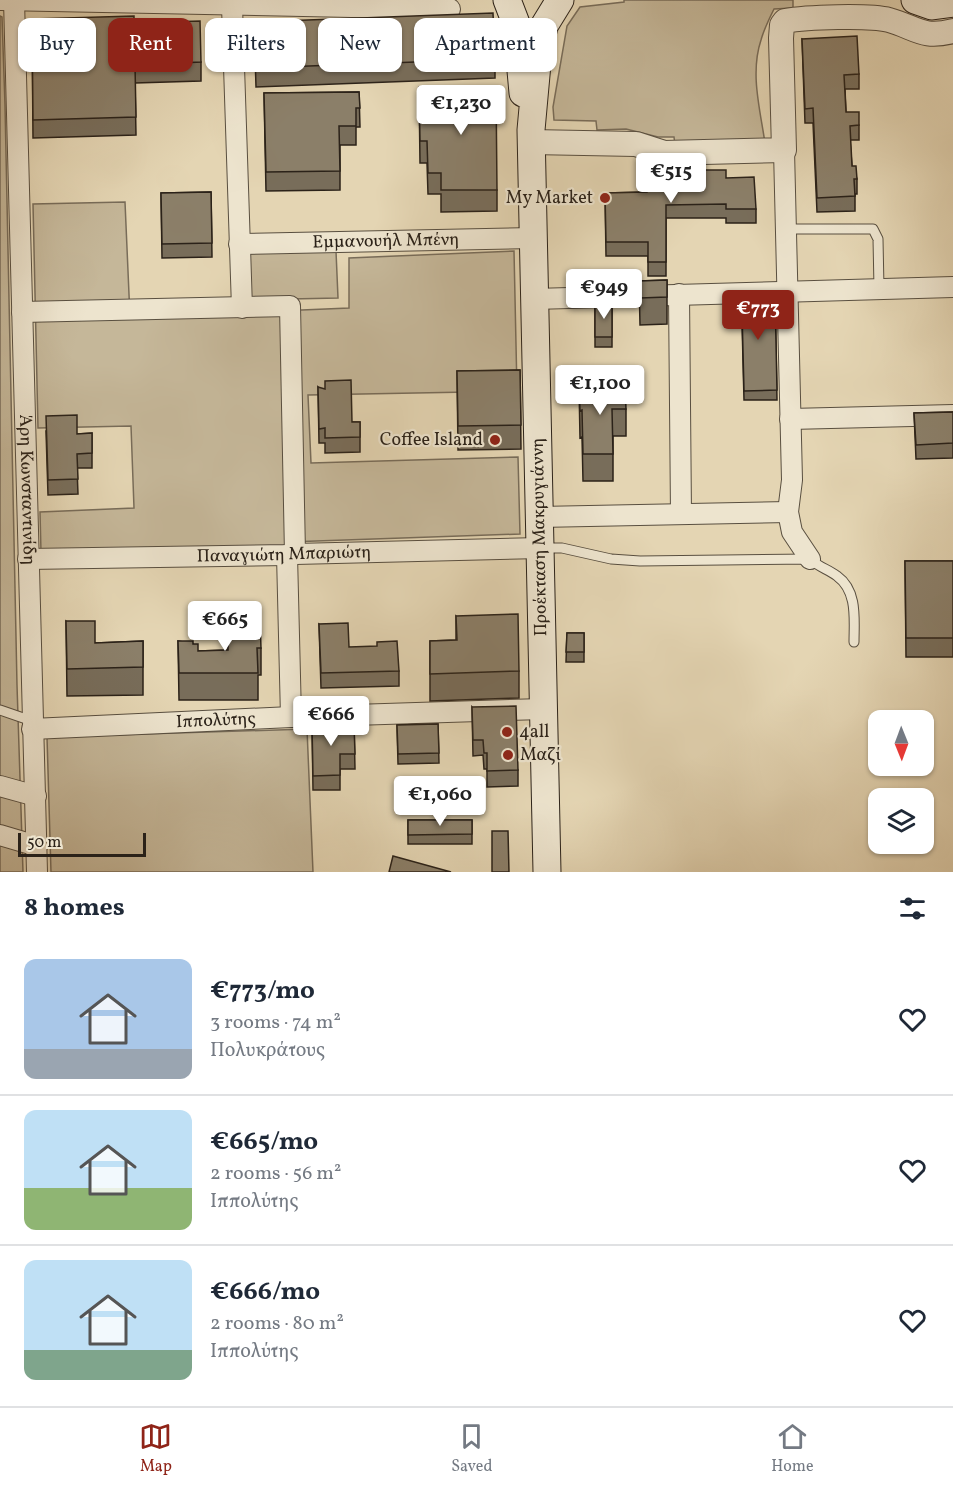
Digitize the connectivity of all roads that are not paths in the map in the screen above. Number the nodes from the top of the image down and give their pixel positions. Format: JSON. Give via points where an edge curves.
{"nodes":[{"id":1,"x":0,"y":0,"type":"edge"},
{"id":2,"x":14,"y":0,"type":"edge"},
{"id":3,"x":509,"y":0,"type":"edge"},
{"id":4,"x":551,"y":0,"type":"edge"},
{"id":5,"x":560,"y":0,"type":"edge"},
{"id":6,"x":915,"y":0,"type":"edge"},
{"id":7,"x":953,"y":3,"type":"edge"},
{"id":8,"x":232,"y":6,"type":"junction"},
{"id":9,"x":450,"y":9,"type":"dead end"},
{"id":10,"x":953,"y":31,"type":"edge"},
{"id":11,"x":531,"y":136,"type":"junction"},
{"id":12,"x":8,"y":142,"type":"edge"},
{"id":13,"x":784,"y":150,"type":"junction"},
{"id":14,"x":785,"y":229,"type":"junction"},
{"id":15,"x":533,"y":238,"type":"junction"},
{"id":16,"x":239,"y":244,"type":"junction"},
{"id":17,"x":953,"y":287,"type":"edge"},
{"id":18,"x":879,"y":288,"type":"junction"},
{"id":19,"x":786,"y":292,"type":"junction"},
{"id":20,"x":679,"y":294,"type":"junction"},
{"id":21,"x":534,"y":299,"type":"junction"},
{"id":22,"x":242,"y":308,"type":"junction"},
{"id":23,"x":22,"y":312,"type":"junction"},
{"id":24,"x":953,"y":415,"type":"edge"},
{"id":25,"x":790,"y":419,"type":"junction"},
{"id":26,"x":788,"y":512,"type":"junction"},
{"id":27,"x":681,"y":514,"type":"junction"},
{"id":28,"x":539,"y":517,"type":"junction"},
{"id":29,"x":540,"y":548,"type":"junction"},
{"id":30,"x":291,"y":555,"type":"junction"},
{"id":31,"x":27,"y":559,"type":"junction"},
{"id":32,"x":810,"y":559,"type":"junction"},
{"id":33,"x":854,"y":642,"type":"dead end"},
{"id":34,"x":543,"y":709,"type":"junction"},
{"id":35,"x":0,"y":710,"type":"edge"},
{"id":36,"x":291,"y":717,"type":"junction"},
{"id":37,"x":32,"y":725,"type":"junction"},
{"id":38,"x":0,"y":786,"type":"edge"},
{"id":39,"x":36,"y":796,"type":"junction"},
{"id":40,"x":0,"y":835,"type":"edge"},
{"id":41,"x":37,"y":846,"type":"junction"},
{"id":42,"x":37,"y":872,"type":"edge"},
{"id":43,"x":547,"y":872,"type":"edge"}],
"edges":[{"from":1,"to":2,"type":"street"},
{"from":2,"to":8,"type":"street"},
{"from":2,"to":12,"type":"street","name":"Άρη Κωνσταντινίδη"},
{"from":3,"to":4,"type":"main road"},
{"from":3,"to":11,"type":"main road","via":[[517,26],[521,83]]},
{"from":5,"to":11,"type":"main road","via":[[544,26],[538,53]]},
{"from":6,"to":7,"type":"main road","via":[[932,6]]},
{"from":8,"to":9,"type":"street"},
{"from":8,"to":16,"type":"street"},
{"from":10,"to":13,"type":"street","via":[[939,35],[916,32],[889,20],[785,21],[781,38]]},
{"from":11,"to":13,"type":"street","via":[[636,144],[664,153]]},
{"from":11,"to":15,"type":"main road","name":"Προέκταση Μακρυγιάννη"},
{"from":12,"to":23,"type":"street","name":"Άρη Κωνσταντινίδη"},
{"from":13,"to":14,"type":"street"},
{"from":14,"to":18,"type":"lane","via":[[873,229],[878,238]]},
{"from":14,"to":19,"type":"street"},
{"from":15,"to":16,"type":"street","name":"Εμμανουήλ Μπένη"},
{"from":15,"to":21,"type":"main road","name":"Προέκταση Μακρυγιάννη"},
{"from":16,"to":22,"type":"street"},
{"from":17,"to":18,"type":"street"},
{"from":18,"to":19,"type":"street"},
{"from":19,"to":20,"type":"street"},
{"from":19,"to":25,"type":"street"},
{"from":20,"to":21,"type":"street"},
{"from":20,"to":27,"type":"street"},
{"from":21,"to":28,"type":"main road","name":"Προέκταση Μακρυγιάννη"},
{"from":22,"to":23,"type":"street"},
{"from":22,"to":30,"type":"street","via":[[290,306]]},
{"from":23,"to":31,"type":"street","name":"Άρη Κωνσταντινίδη"},
{"from":24,"to":25,"type":"street"},
{"from":25,"to":26,"type":"street","via":[[792,480]]},
{"from":26,"to":27,"type":"street"},
{"from":26,"to":32,"type":"street","via":[[792,532]]},
{"from":27,"to":28,"type":"street"},
{"from":28,"to":29,"type":"main road","name":"Προέκταση Μακρυγιάννη"},
{"from":29,"to":30,"type":"street","name":"Παναγιώτη Μπαριώτη"},
{"from":29,"to":32,"type":"lane","via":[[640,561]]},
{"from":29,"to":34,"type":"main road","name":"Προέκταση Μακρυγιάννη"},
{"from":30,"to":31,"type":"street","name":"Παναγιώτη Μπαριώτη"},
{"from":30,"to":36,"type":"street"},
{"from":31,"to":37,"type":"street","name":"Άρη Κωνσταντινίδη"},
{"from":32,"to":33,"type":"lane","via":[[838,577],[849,590],[854,606]]},
{"from":34,"to":36,"type":"street","name":"Ιππολύτης"},
{"from":34,"to":43,"type":"main road","name":"Προέκταση Μακρυγιάννη"},
{"from":35,"to":37,"type":"lane"},
{"from":36,"to":37,"type":"street","name":"Ιππολύτης"},
{"from":37,"to":39,"type":"street","name":"Άρη Κωνσταντινίδη"},
{"from":38,"to":39,"type":"street"},
{"from":39,"to":41,"type":"street","name":"Άρη Κωνσταντινίδη"},
{"from":40,"to":41,"type":"street"},
{"from":41,"to":42,"type":"street","name":"Άρη Κωνσταντινίδη"}]}
